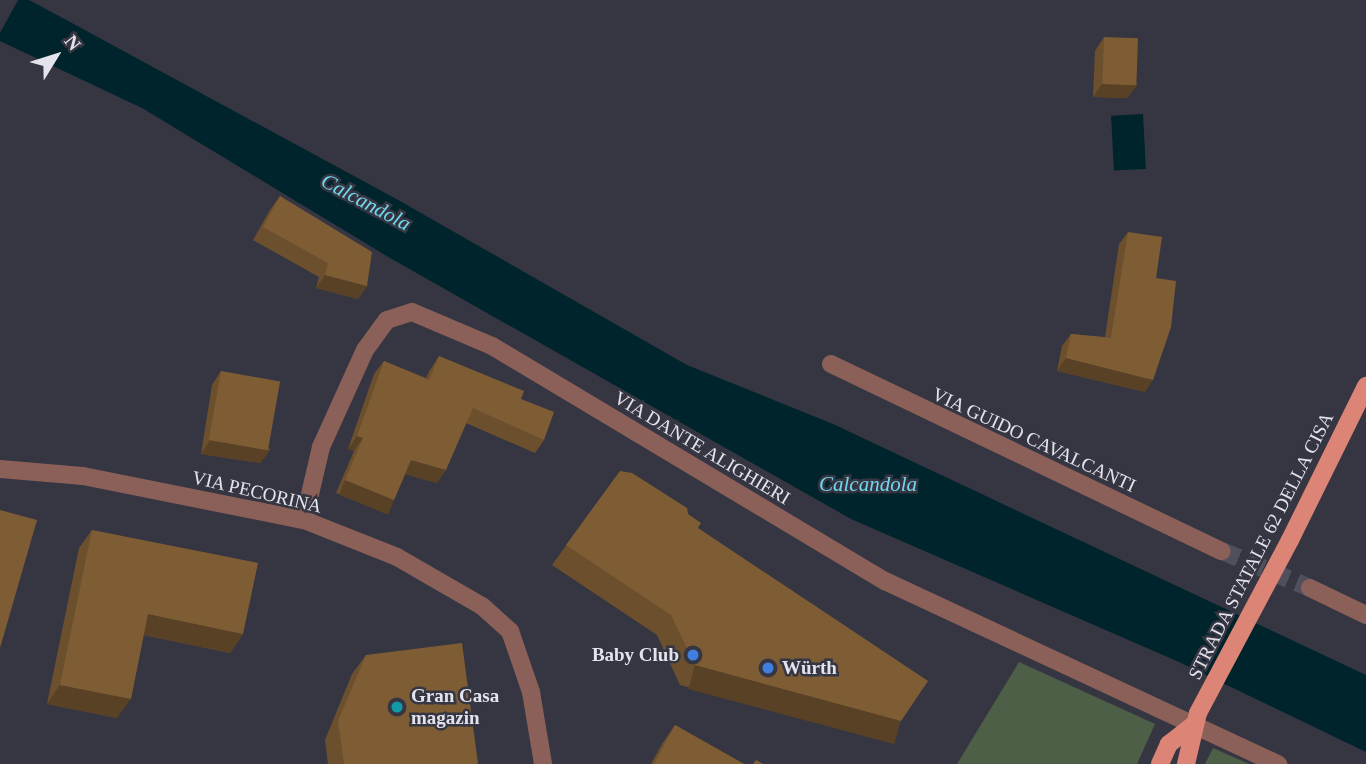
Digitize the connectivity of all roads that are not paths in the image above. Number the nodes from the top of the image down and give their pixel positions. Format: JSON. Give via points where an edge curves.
{"nodes":[{"id":1,"x":831,"y":364,"type":"dead end"},
{"id":2,"x":1366,"y":386,"type":"edge"},
{"id":3,"x":0,"y":469,"type":"edge"},
{"id":4,"x":304,"y":520,"type":"junction"},
{"id":5,"x":1222,"y":551,"type":"tunnel mouth"},
{"id":6,"x":1310,"y":588,"type":"tunnel mouth"},
{"id":7,"x":1366,"y":615,"type":"edge"},
{"id":8,"x":1195,"y":719,"type":"junction"},
{"id":9,"x":543,"y":764,"type":"edge"},
{"id":10,"x":1160,"y":764,"type":"edge"},
{"id":11,"x":1186,"y":764,"type":"edge"},
{"id":12,"x":1278,"y":764,"type":"edge"}],
"edges":[{"from":1,"to":5,"type":"street","name":"VIA GUIDO CAVALCANTI"},
{"from":2,"to":8,"type":"main road","name":"STRADA STATALE 62 DELLA CISA","bridge":true},
{"from":3,"to":4,"type":"street","name":"VIA PECORINA","via":[[83,476]]},
{"from":4,"to":8,"type":"street","name":"VIA DANTE ALIGHIERI","via":[[321,447],[365,350],[387,320],[412,312],[492,346],[885,581]]},
{"from":4,"to":9,"type":"street","name":"VIA PECORINA","via":[[397,557],[482,606],[510,631],[531,692]]},
{"from":6,"to":7,"type":"street"},
{"from":8,"to":10,"type":"main road","name":"STRADA STATALE 62 DELLA CISA","via":[[1169,744]]},
{"from":8,"to":11,"type":"main road","name":"STRADA STATALE 62 DELLA CISA","via":[[1192,753]]},
{"from":8,"to":12,"type":"street","name":"VIA DANTE ALIGHIERI"}]}
